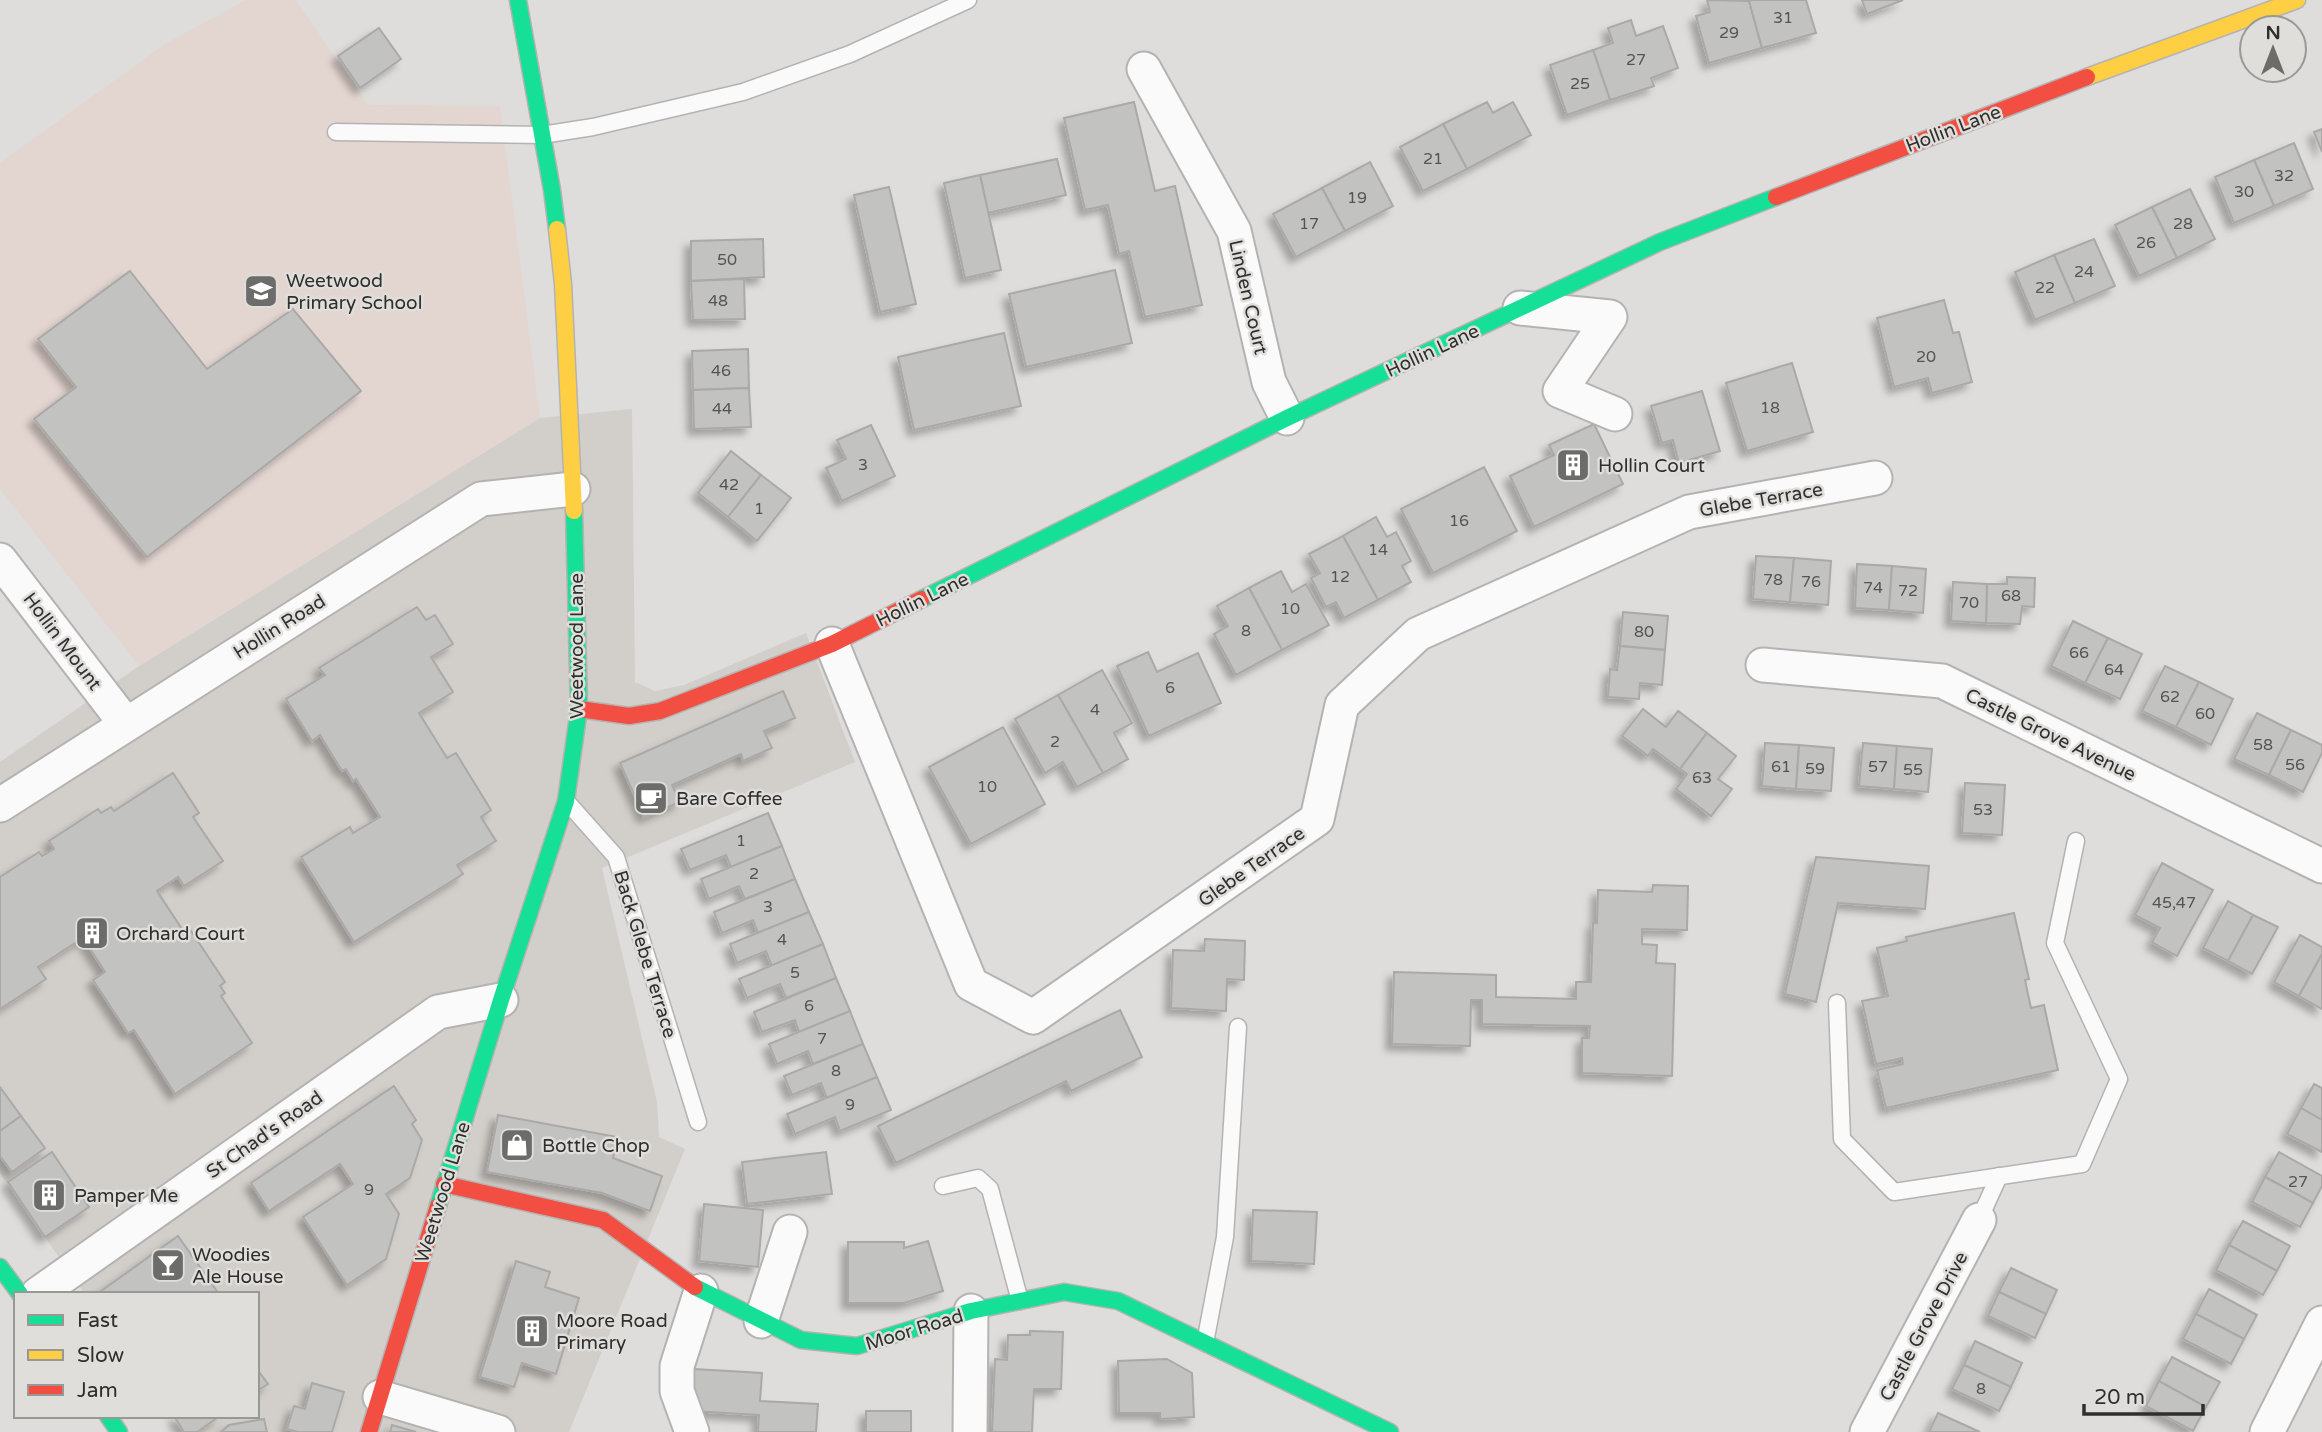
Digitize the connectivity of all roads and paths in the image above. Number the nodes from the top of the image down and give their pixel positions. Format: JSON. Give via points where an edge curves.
{"nodes":[{"id":1,"x":518,"y":0,"type":"edge"},
{"id":2,"x":968,"y":0,"type":"edge"},
{"id":3,"x":2297,"y":0,"type":"edge"},
{"id":4,"x":1144,"y":69,"type":"dead end"},
{"id":5,"x":336,"y":131,"type":"dead end"},
{"id":6,"x":542,"y":135,"type":"junction"},
{"id":7,"x":1520,"y":308,"type":"junction"},
{"id":8,"x":1615,"y":414,"type":"dead end"},
{"id":9,"x":1287,"y":418,"type":"junction"},
{"id":10,"x":1875,"y":478,"type":"dead end"},
{"id":11,"x":573,"y":489,"type":"junction"},
{"id":12,"x":0,"y":559,"type":"edge"},
{"id":13,"x":832,"y":643,"type":"junction"},
{"id":14,"x":1763,"y":665,"type":"dead end"},
{"id":15,"x":579,"y":709,"type":"junction"},
{"id":16,"x":125,"y":723,"type":"junction"},
{"id":17,"x":566,"y":801,"type":"junction"},
{"id":18,"x":0,"y":805,"type":"edge"},
{"id":19,"x":2076,"y":841,"type":"dead end"},
{"id":20,"x":2322,"y":866,"type":"edge"},
{"id":21,"x":501,"y":1000,"type":"junction"},
{"id":22,"x":1837,"y":1003,"type":"dead end"},
{"id":23,"x":1238,"y":1027,"type":"dead end"},
{"id":24,"x":698,"y":1122,"type":"dead end"},
{"id":25,"x":2000,"y":1176,"type":"junction"},
{"id":26,"x":444,"y":1184,"type":"junction"},
{"id":27,"x":943,"y":1186,"type":"dead end"},
{"id":28,"x":1979,"y":1220,"type":"joint"},
{"id":29,"x":790,"y":1232,"type":"dead end"},
{"id":30,"x":0,"y":1267,"type":"edge"},
{"id":31,"x":701,"y":1291,"type":"junction"},
{"id":32,"x":19,"y":1292,"type":"edge"},
{"id":33,"x":41,"y":1292,"type":"edge"},
{"id":34,"x":1020,"y":1301,"type":"junction"},
{"id":35,"x":971,"y":1311,"type":"junction"},
{"id":36,"x":761,"y":1321,"type":"junction"},
{"id":37,"x":2322,"y":1323,"type":"edge"},
{"id":38,"x":1205,"y":1343,"type":"junction"},
{"id":39,"x":380,"y":1397,"type":"junction"},
{"id":40,"x":369,"y":1432,"type":"edge"},
{"id":41,"x":498,"y":1432,"type":"edge"},
{"id":42,"x":692,"y":1432,"type":"edge"},
{"id":43,"x":970,"y":1432,"type":"edge"},
{"id":44,"x":1390,"y":1432,"type":"edge"},
{"id":45,"x":1867,"y":1432,"type":"edge"},
{"id":46,"x":2267,"y":1432,"type":"edge"}],
"edges":[{"from":1,"to":6,"type":"main road","name":"Weetwood Lane"},
{"from":2,"to":6,"type":"lane","via":[[850,54],[743,92]]},
{"from":3,"to":7,"type":"main road","name":"Hollin Lane","via":[[1660,242]]},
{"from":4,"to":9,"type":"street","name":"Linden Court","via":[[1234,231],[1269,382]]},
{"from":5,"to":6,"type":"lane"},
{"from":6,"to":11,"type":"main road","name":"Weetwood Lane","via":[[563,284]]},
{"from":7,"to":8,"type":"street","via":[[1610,317],[1560,391]]},
{"from":7,"to":9,"type":"main road","name":"Hollin Lane"},
{"from":9,"to":13,"type":"main road","name":"Hollin Lane"},
{"from":10,"to":13,"type":"street","name":"Glebe Terrace","via":[[1689,512],[1419,634],[1342,705],[1317,819],[1033,1017],[971,984]]},
{"from":11,"to":15,"type":"main road","name":"Weetwood Lane"},
{"from":11,"to":16,"type":"street","name":"Hollin Road","via":[[481,499]]},
{"from":12,"to":16,"type":"street","name":"Hollin Mount"},
{"from":13,"to":15,"type":"main road","name":"Hollin Lane","via":[[660,711],[629,716]]},
{"from":14,"to":20,"type":"street","name":"Castle Grove Avenue","via":[[1942,681]]},
{"from":15,"to":17,"type":"main road","name":"Weetwood Lane"},
{"from":16,"to":18,"type":"street","name":"Hollin Road"},
{"from":17,"to":21,"type":"main road","name":"Weetwood Lane"},
{"from":17,"to":24,"type":"lane","name":"Back Glebe Terrace","via":[[616,857]]},
{"from":19,"to":25,"type":"lane","via":[[2055,943],[2119,1079],[2082,1164]]},
{"from":21,"to":26,"type":"main road","name":"Weetwood Lane"},
{"from":21,"to":33,"type":"street","name":"St Chad's Road","via":[[438,1012]]},
{"from":22,"to":25,"type":"lane","via":[[1842,1139],[1894,1192]]},
{"from":23,"to":38,"type":"lane","via":[[1225,1237]]},
{"from":25,"to":28,"type":"lane"},
{"from":26,"to":31,"type":"main road","name":"Moor Road","via":[[603,1220]]},
{"from":26,"to":39,"type":"main road","name":"Weetwood Lane"},
{"from":27,"to":34,"type":"lane","via":[[978,1178],[990,1189]]},
{"from":28,"to":45,"type":"street","name":"Castle Grove Drive"},
{"from":29,"to":36,"type":"street"},
{"from":30,"to":32,"type":"main road"},
{"from":31,"to":36,"type":"main road","name":"Moor Road"},
{"from":31,"to":42,"type":"street","via":[[677,1366],[677,1391]]},
{"from":34,"to":35,"type":"main road","name":"Moor Road"},
{"from":34,"to":38,"type":"main road","name":"Moor Road","via":[[1064,1292],[1118,1301]]},
{"from":35,"to":36,"type":"main road","name":"Moor Road","via":[[857,1346],[801,1340]]},
{"from":35,"to":43,"type":"street"},
{"from":37,"to":46,"type":"street"},
{"from":38,"to":44,"type":"main road","name":"Moor Road"},
{"from":39,"to":40,"type":"main road","name":"Weetwood Lane"},
{"from":39,"to":41,"type":"street"}]}
